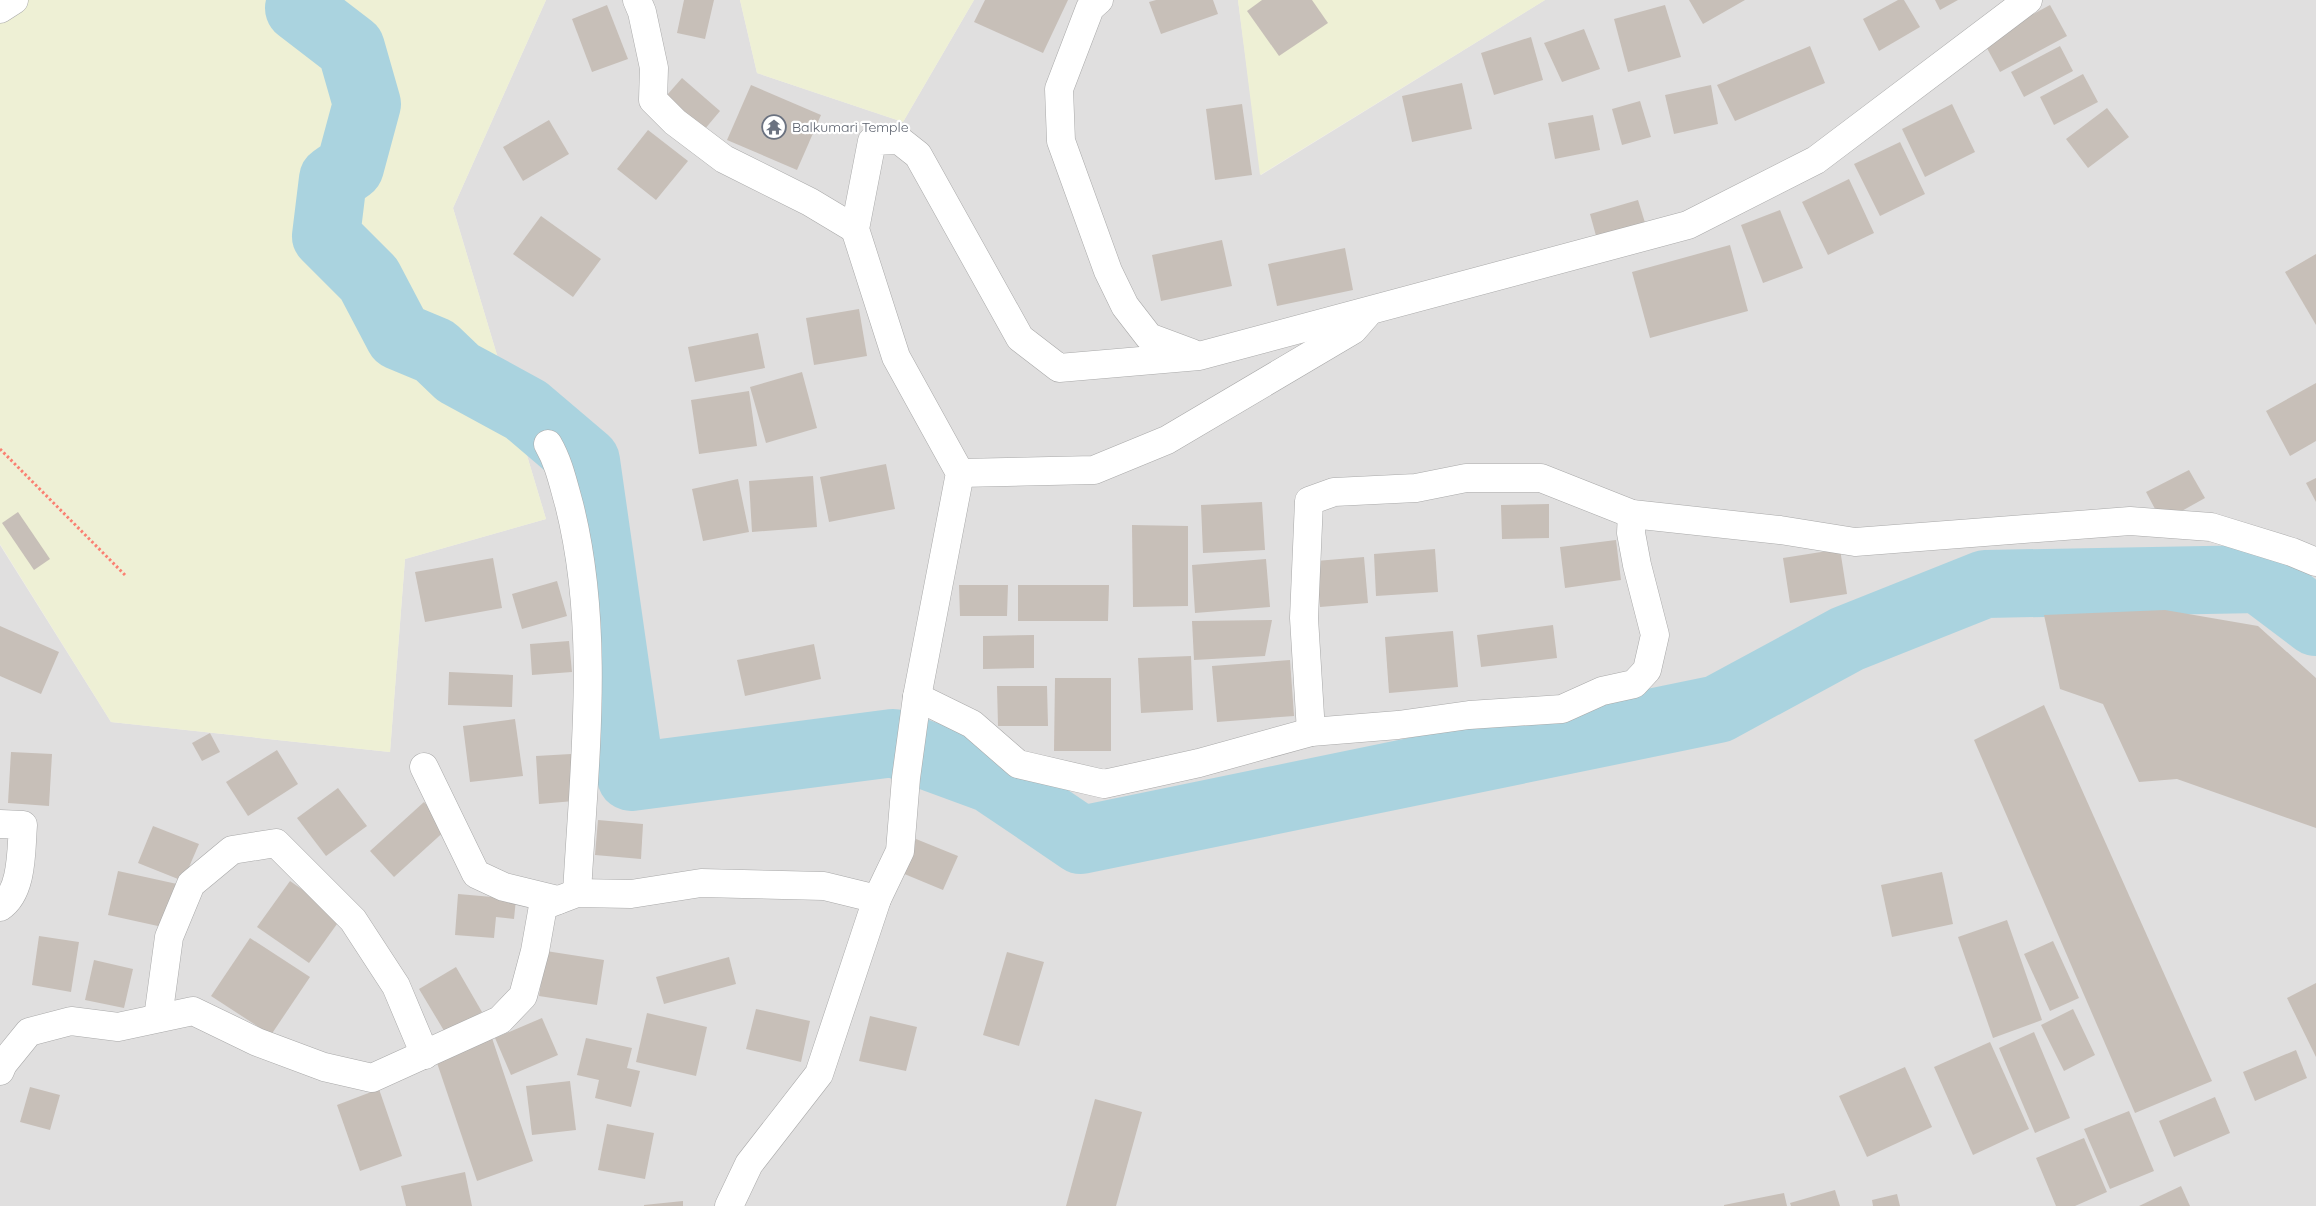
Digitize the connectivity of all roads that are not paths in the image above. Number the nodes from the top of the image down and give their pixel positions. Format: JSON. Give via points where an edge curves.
{"nodes":[{"id":1,"x":14,"y":0,"type":"edge"},
{"id":2,"x":637,"y":0,"type":"edge"},
{"id":3,"x":1099,"y":0,"type":"edge"},
{"id":4,"x":2028,"y":0,"type":"edge"},
{"id":5,"x":0,"y":9,"type":"edge"},
{"id":6,"x":855,"y":229,"type":"junction"},
{"id":7,"x":1371,"y":310,"type":"junction"},
{"id":8,"x":1199,"y":356,"type":"junction"},
{"id":9,"x":548,"y":444,"type":"dead end"},
{"id":10,"x":960,"y":473,"type":"junction"},
{"id":11,"x":1632,"y":514,"type":"junction"},
{"id":12,"x":2316,"y":562,"type":"edge"},
{"id":13,"x":917,"y":697,"type":"junction"},
{"id":14,"x":1311,"y":732,"type":"junction"},
{"id":15,"x":424,"y":767,"type":"dead end"},
{"id":16,"x":0,"y":824,"type":"edge"},
{"id":17,"x":568,"y":897,"type":"junction"},
{"id":18,"x":877,"y":899,"type":"junction"},
{"id":19,"x":0,"y":906,"type":"edge"},
{"id":20,"x":158,"y":1018,"type":"junction"},
{"id":21,"x":29,"y":1032,"type":"junction"},
{"id":22,"x":0,"y":1036,"type":"edge"},
{"id":23,"x":425,"y":1054,"type":"junction"},
{"id":24,"x":0,"y":1071,"type":"edge"},
{"id":25,"x":729,"y":1206,"type":"edge"}],
"edges":[{"from":1,"to":5,"type":"street"},
{"from":2,"to":6,"type":"street","via":[[654,68],[653,100],[675,122],[724,159],[810,202]]},
{"from":3,"to":8,"type":"street","via":[[1090,8],[1059,89],[1061,141],[1108,271],[1126,306],[1149,337]]},
{"from":4,"to":7,"type":"street","via":[[1816,160],[1688,225]]},
{"from":6,"to":8,"type":"street","via":[[872,141],[899,140],[918,155],[1020,338],[1059,368]]},
{"from":6,"to":10,"type":"street","via":[[896,357]]},
{"from":7,"to":8,"type":"street"},
{"from":7,"to":10,"type":"street","via":[[1353,330],[1167,440],[1094,470]]},
{"from":9,"to":17,"type":"street","via":[[557,460],[577,536],[585,619],[587,689]]},
{"from":10,"to":13,"type":"street"},
{"from":11,"to":12,"type":"street","via":[[1780,530],[1854,542],[2130,522],[2212,527]]},
{"from":11,"to":14,"type":"street","via":[[1634,549],[1655,635],[1647,670],[1634,684],[1602,691],[1562,709]]},
{"from":11,"to":14,"type":"street","via":[[1541,478],[1466,478],[1416,488],[1334,492],[1309,501],[1304,618]]},
{"from":13,"to":14,"type":"street","via":[[972,724],[1018,764],[1104,784],[1199,763]]},
{"from":13,"to":18,"type":"street","via":[[900,851]]},
{"from":15,"to":17,"type":"street","via":[[476,874],[504,887]]},
{"from":16,"to":19,"type":"street","via":[[23,825],[17,880],[8,902]]},
{"from":17,"to":18,"type":"street","via":[[631,894],[700,883],[762,883],[824,886]]},
{"from":17,"to":23,"type":"street","via":[[543,906],[523,996],[500,1020]]},
{"from":18,"to":25,"type":"street","via":[[819,1074],[749,1164]]},
{"from":20,"to":21,"type":"street","via":[[118,1026],[71,1021]]},
{"from":20,"to":23,"type":"street","via":[[193,1011],[257,1042],[324,1067],[372,1078]]},
{"from":20,"to":23,"type":"street","via":[[169,937],[191,884],[232,850],[276,843],[353,920],[396,986]]},
{"from":21,"to":22,"type":"street"},
{"from":21,"to":24,"type":"street"}]}
